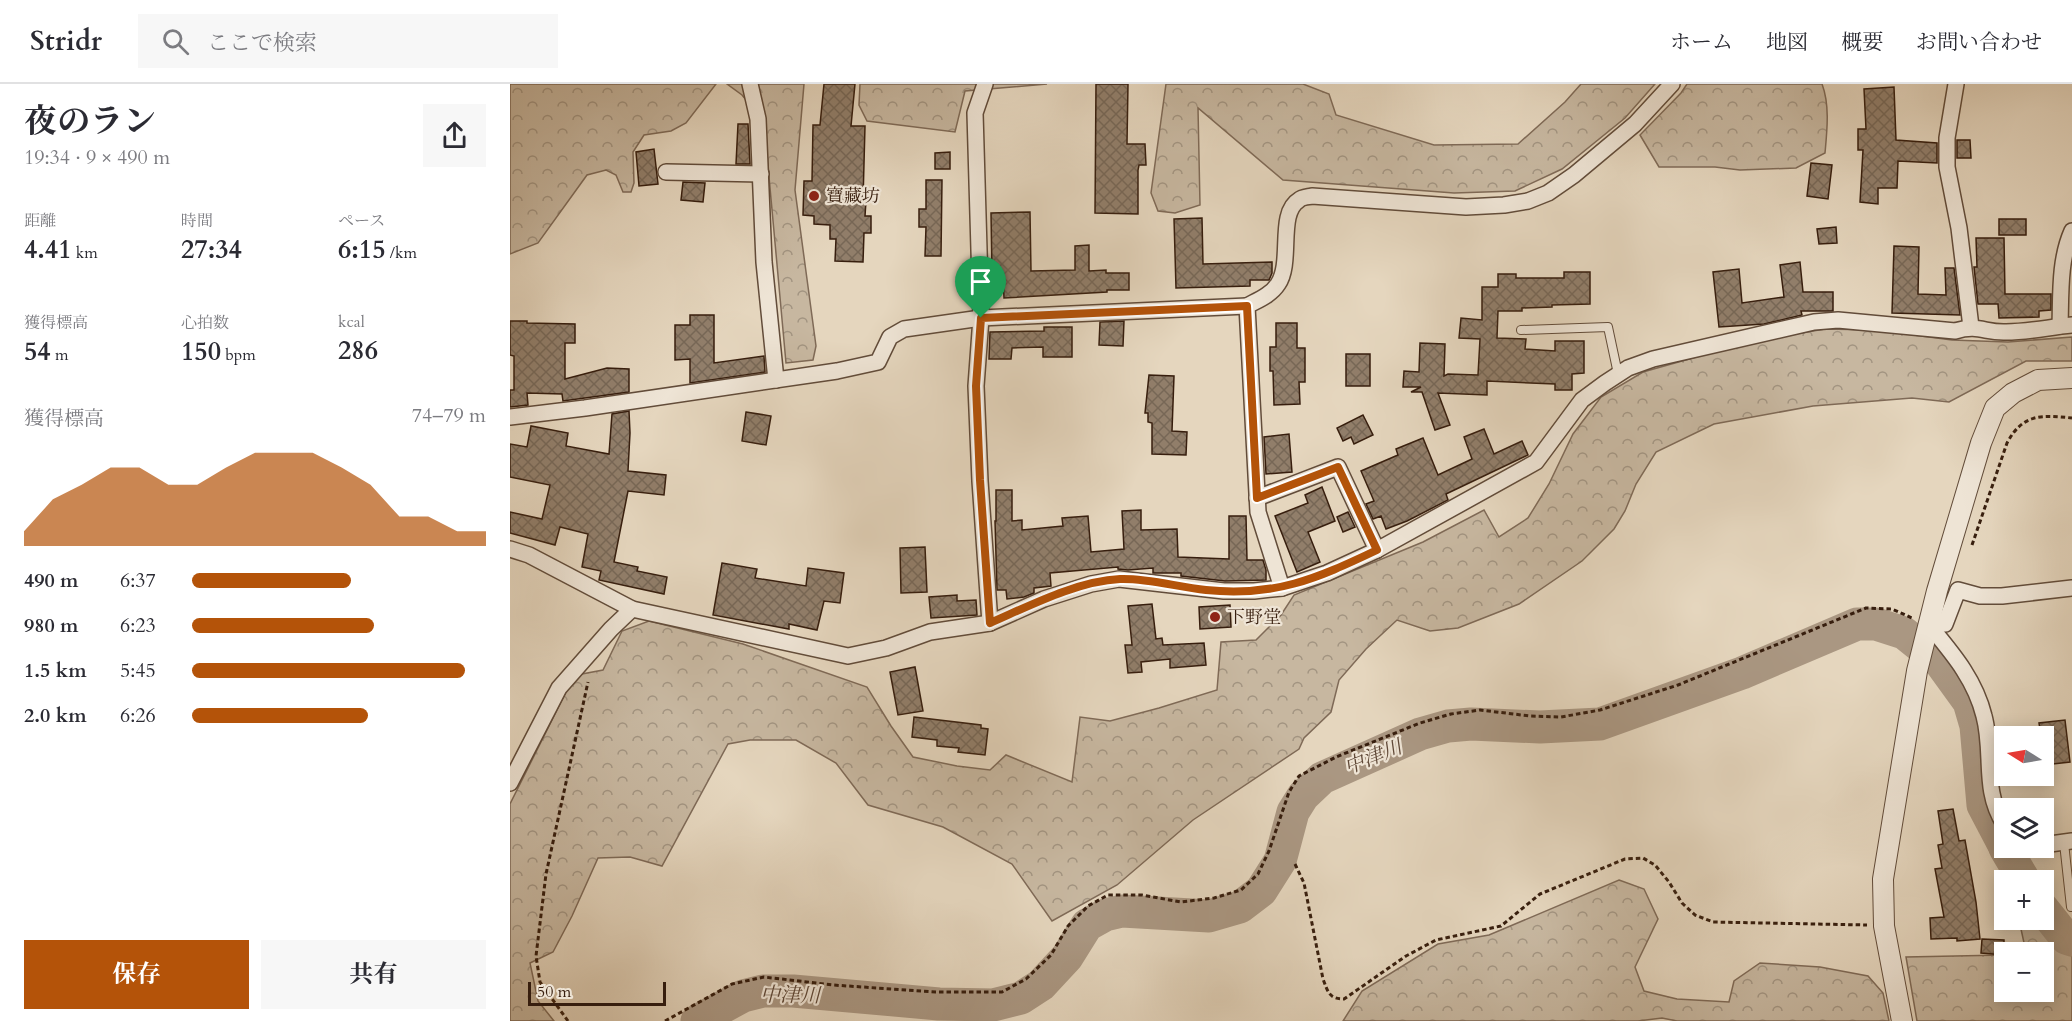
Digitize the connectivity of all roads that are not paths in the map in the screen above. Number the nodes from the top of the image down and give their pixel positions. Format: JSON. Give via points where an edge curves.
{"nodes":[{"id":1,"x":750,"y":84,"type":"edge"},
{"id":2,"x":985,"y":84,"type":"edge"},
{"id":3,"x":1672,"y":84,"type":"edge"},
{"id":4,"x":1956,"y":84,"type":"edge"},
{"id":5,"x":666,"y":172,"type":"dead end"},
{"id":6,"x":761,"y":174,"type":"junction"},
{"id":7,"x":2072,"y":231,"type":"edge"},
{"id":8,"x":1247,"y":306,"type":"junction"},
{"id":9,"x":981,"y":318,"type":"junction"},
{"id":10,"x":2066,"y":325,"type":"edge"},
{"id":11,"x":1971,"y":327,"type":"junction"},
{"id":12,"x":1521,"y":330,"type":"dead end"},
{"id":13,"x":1618,"y":374,"type":"junction"},
{"id":14,"x":2072,"y":378,"type":"edge"},
{"id":15,"x":776,"y":380,"type":"junction"},
{"id":16,"x":510,"y":417,"type":"edge"},
{"id":17,"x":1257,"y":498,"type":"junction"},
{"id":18,"x":510,"y":549,"type":"edge"},
{"id":19,"x":1377,"y":550,"type":"junction"},
{"id":20,"x":1282,"y":588,"type":"junction"},
{"id":21,"x":2072,"y":588,"type":"edge"},
{"id":22,"x":632,"y":609,"type":"junction"},
{"id":23,"x":990,"y":623,"type":"junction"},
{"id":24,"x":1927,"y":630,"type":"junction"},
{"id":25,"x":510,"y":783,"type":"edge"},
{"id":26,"x":1994,"y":806,"type":"edge"},
{"id":27,"x":2068,"y":842,"type":"edge"},
{"id":28,"x":2071,"y":907,"type":"edge"},
{"id":29,"x":1902,"y":1021,"type":"edge"}],
"edges":[{"from":1,"to":6,"type":"street","via":[[758,119]]},
{"from":2,"to":9,"type":"street","via":[[975,113]]},
{"from":3,"to":8,"type":"street","via":[[1635,124],[1574,175],[1528,201],[1466,207],[1312,196],[1299,199],[1287,219],[1282,275],[1270,293]]},
{"from":4,"to":11,"type":"street","via":[[1947,138],[1947,167]]},
{"from":5,"to":6,"type":"street"},
{"from":6,"to":15,"type":"street","via":[[764,262]]},
{"from":7,"to":10,"type":"street","via":[[2061,277]]},
{"from":8,"to":9,"type":"street"},
{"from":8,"to":17,"type":"street"},
{"from":9,"to":15,"type":"street","via":[[904,329],[890,338],[878,362]]},
{"from":9,"to":23,"type":"street","via":[[976,386]]},
{"from":10,"to":11,"type":"street","via":[[2002,332]]},
{"from":11,"to":13,"type":"street","via":[[1956,331],[1838,320],[1814,322],[1653,359]]},
{"from":12,"to":13,"type":"lane","via":[[1608,327]]},
{"from":13,"to":19,"type":"street","via":[[1582,400],[1536,462]]},
{"from":14,"to":24,"type":"street","via":[[2038,380],[1995,408],[1981,443]]},
{"from":15,"to":16,"type":"street"},
{"from":17,"to":19,"type":"street","via":[[1338,467]]},
{"from":17,"to":20,"type":"street"},
{"from":18,"to":22,"type":"street","via":[[529,555]]},
{"from":19,"to":20,"type":"street"},
{"from":20,"to":23,"type":"street","via":[[1224,591],[1119,579],[1044,599]]},
{"from":21,"to":24,"type":"street","via":[[2002,596],[1958,590],[1945,624]]},
{"from":22,"to":23,"type":"street","via":[[848,656],[930,632]]},
{"from":22,"to":25,"type":"street","via":[[559,688]]},
{"from":24,"to":26,"type":"street","via":[[1961,663],[1977,693],[1985,718]]},
{"from":24,"to":29,"type":"street","via":[[1882,879],[1884,926]]},
{"from":27,"to":28,"type":"lane"}]}
